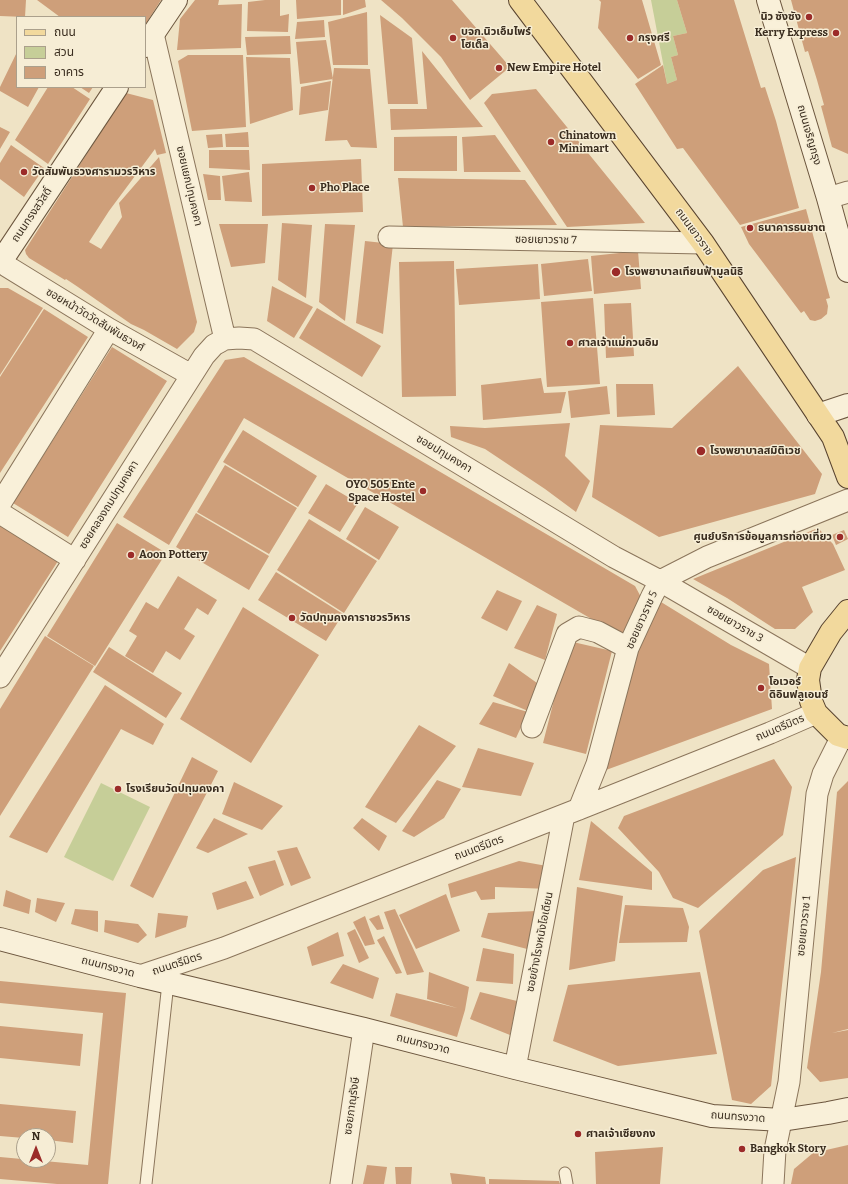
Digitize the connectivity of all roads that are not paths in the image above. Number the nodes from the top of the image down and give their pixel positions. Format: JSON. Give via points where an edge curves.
{"nodes":[{"id":1,"x":176,"y":0,"type":"edge"},
{"id":2,"x":520,"y":0,"type":"edge"},
{"id":3,"x":768,"y":0,"type":"edge"},
{"id":4,"x":149,"y":40,"type":"edge"},
{"id":5,"x":116,"y":88,"type":"edge"},
{"id":6,"x":848,"y":192,"type":"edge"},
{"id":7,"x":828,"y":198,"type":"junction"},
{"id":8,"x":389,"y":237,"type":"dead end"},
{"id":9,"x":702,"y":243,"type":"junction"},
{"id":10,"x":0,"y":262,"type":"edge"},
{"id":11,"x":848,"y":271,"type":"edge"},
{"id":12,"x":109,"y":329,"type":"junction"},
{"id":13,"x":225,"y":339,"type":"junction"},
{"id":14,"x":191,"y":375,"type":"junction"},
{"id":15,"x":848,"y":405,"type":"edge"},
{"id":16,"x":818,"y":415,"type":"junction"},
{"id":17,"x":848,"y":477,"type":"edge"},
{"id":18,"x":848,"y":500,"type":"edge"},
{"id":19,"x":0,"y":504,"type":"edge"},
{"id":20,"x":0,"y":513,"type":"edge"},
{"id":21,"x":75,"y":560,"type":"junction"},
{"id":22,"x":660,"y":581,"type":"junction"},
{"id":23,"x":848,"y":611,"type":"edge"},
{"id":24,"x":840,"y":631,"type":"edge"},
{"id":25,"x":628,"y":648,"type":"junction"},
{"id":26,"x":810,"y":668,"type":"junction"},
{"id":27,"x":0,"y":678,"type":"edge"},
{"id":28,"x":816,"y":713,"type":"junction"},
{"id":29,"x":532,"y":727,"type":"dead end"},
{"id":30,"x":845,"y":737,"type":"edge"},
{"id":31,"x":571,"y":812,"type":"junction"},
{"id":32,"x":0,"y":940,"type":"edge"},
{"id":33,"x":140,"y":976,"type":"junction"},
{"id":34,"x":168,"y":983,"type":"junction"},
{"id":35,"x":364,"y":1029,"type":"junction"},
{"id":36,"x":516,"y":1068,"type":"junction"},
{"id":37,"x":848,"y":1108,"type":"edge"},
{"id":38,"x":782,"y":1120,"type":"junction"},
{"id":39,"x":146,"y":1184,"type":"edge"},
{"id":40,"x":341,"y":1184,"type":"edge"},
{"id":41,"x":773,"y":1184,"type":"edge"}],
"edges":[{"from":1,"to":4,"type":"street"},
{"from":2,"to":9,"type":"main road","name":"ถนนเยาวราช"},
{"from":3,"to":7,"type":"street","name":"ถนนเจริญกรุง"},
{"from":4,"to":13,"type":"street","name":"ซอยแยกปทุมคงคา"},
{"from":5,"to":10,"type":"street","name":"ถนนทรงสวัสดิ์"},
{"from":6,"to":7,"type":"street"},
{"from":7,"to":11,"type":"street","name":"ถนนเจริญกรุง"},
{"from":8,"to":9,"type":"street","name":"ซอยเยาวราช 7"},
{"from":9,"to":16,"type":"main road","name":"ถนนเยาวราช"},
{"from":10,"to":12,"type":"street","name":"ซอยหน้าวัดวัดสัมพันธวงศ์"},
{"from":12,"to":14,"type":"street","name":"ซอยหน้าวัดวัดสัมพันธวงศ์"},
{"from":12,"to":19,"type":"street"},
{"from":13,"to":14,"type":"street","name":"ซอยคลองถมปทุมคงคา","via":[[214,345]]},
{"from":13,"to":22,"type":"street","name":"ซอยปทุมคงคา","via":[[254,339],[614,558]]},
{"from":14,"to":21,"type":"street","name":"ซอยคลองถมปทุมคงคา"},
{"from":15,"to":16,"type":"street"},
{"from":16,"to":17,"type":"main road","name":"ถนนเยาวราช","via":[[832,437]]},
{"from":18,"to":22,"type":"street","name":"ซอยเยาวราช 5","via":[[708,557]]},
{"from":20,"to":21,"type":"street"},
{"from":21,"to":27,"type":"street","name":"ซอยคลองถมปทุมคงคา"},
{"from":22,"to":25,"type":"street","name":"ซอยเยาวราช 5"},
{"from":22,"to":26,"type":"street","name":"ซอยเยาวราช 3"},
{"from":23,"to":24,"type":"main road"},
{"from":24,"to":26,"type":"main road"},
{"from":25,"to":29,"type":"street","via":[[598,632],[579,627],[567,634]]},
{"from":25,"to":31,"type":"street","name":"ซอยเยาวราช 5","via":[[597,764]]},
{"from":26,"to":28,"type":"main road","via":[[808,680],[811,701]]},
{"from":28,"to":30,"type":"main road","via":[[838,734]]},
{"from":28,"to":31,"type":"street","name":"ถนนตรีมิตร"},
{"from":30,"to":38,"type":"street","name":"ซอยเยาวราช 1","via":[[823,774],[817,794],[789,1082]]},
{"from":31,"to":33,"type":"street","name":"ถนนตรีมิตร","via":[[224,948]]},
{"from":31,"to":36,"type":"street","name":"ซอยข้างโรงหนังโอเดียน"},
{"from":32,"to":33,"type":"street","name":"ถนนทรงวาด"},
{"from":33,"to":34,"type":"street","name":"ถนนทรงวาด"},
{"from":34,"to":35,"type":"street","name":"ถนนทรงวาด"},
{"from":34,"to":39,"type":"lane"},
{"from":35,"to":36,"type":"street","name":"ถนนทรงวาด"},
{"from":35,"to":40,"type":"street","name":"ซอยภาณุรังษี"},
{"from":36,"to":38,"type":"street","name":"ถนนทรงวาด","via":[[712,1116]]},
{"from":37,"to":38,"type":"street","name":"ถนนทรงวาด"},
{"from":38,"to":41,"type":"street","name":"ซอยเยาวราช 1"}]}
